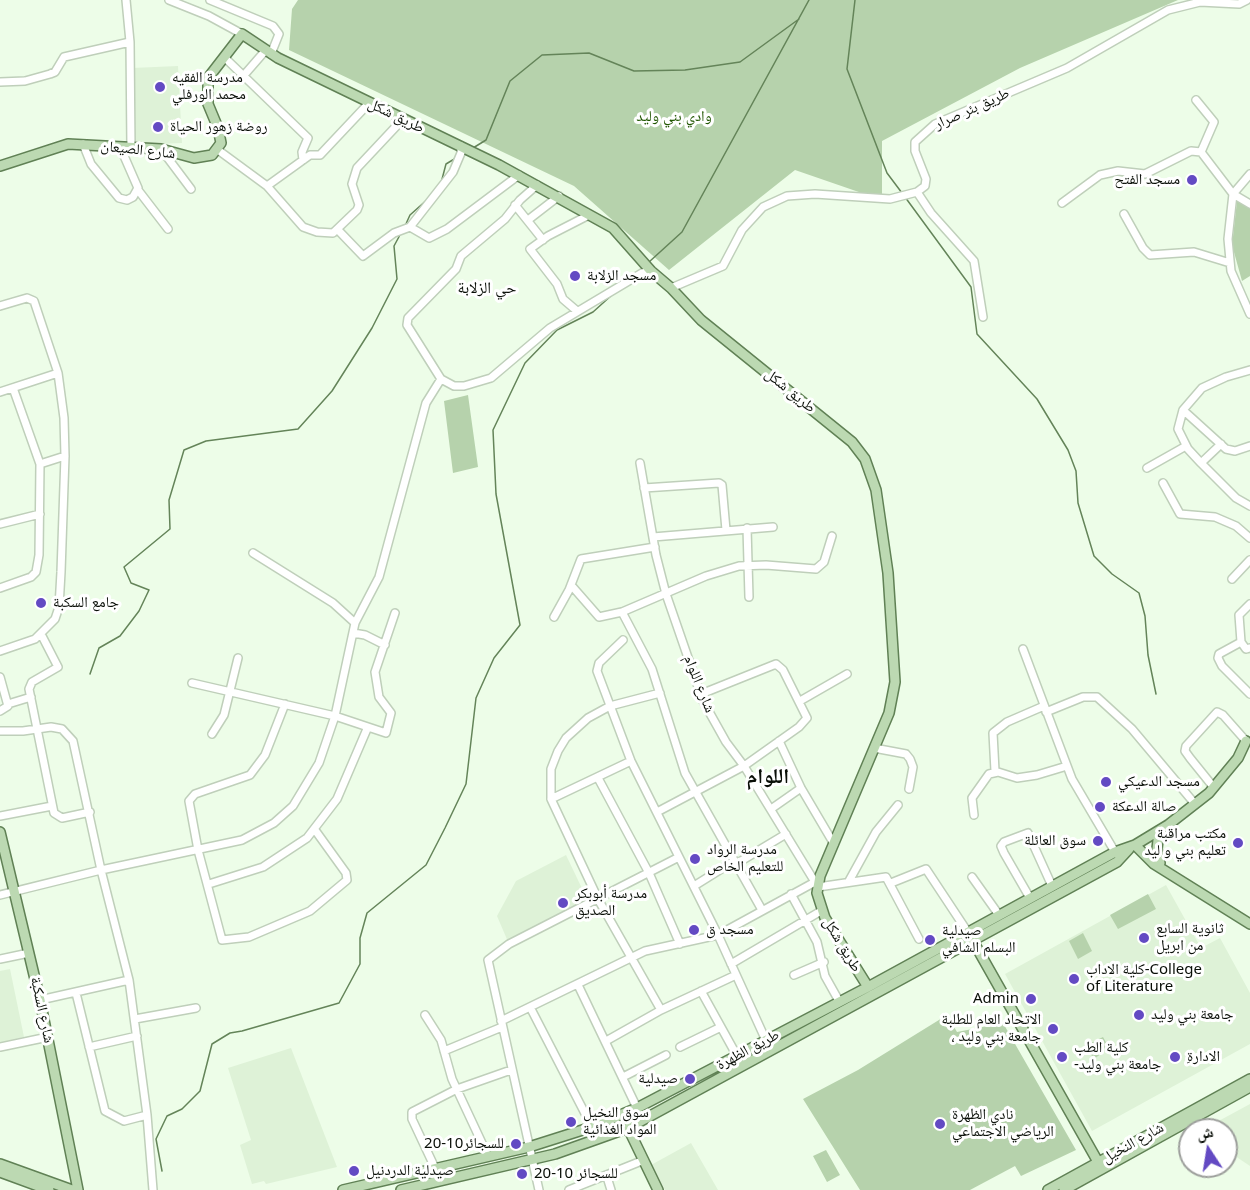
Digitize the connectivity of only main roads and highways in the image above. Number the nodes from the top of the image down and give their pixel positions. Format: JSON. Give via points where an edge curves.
{"nodes":[{"id":1,"x":218,"y":150,"type":"joint"},
{"id":2,"x":0,"y":166,"type":"edge"},
{"id":3,"x":1248,"y":738,"type":"edge"},
{"id":4,"x":1197,"y":802,"type":"junction"},
{"id":5,"x":1159,"y":831,"type":"junction"},
{"id":6,"x":0,"y":832,"type":"edge"},
{"id":7,"x":1132,"y":847,"type":"junction"},
{"id":8,"x":1119,"y":855,"type":"junction"},
{"id":9,"x":1148,"y":860,"type":"junction"},
{"id":10,"x":3,"y":864,"type":"edge"},
{"id":11,"x":1164,"y":867,"type":"junction"},
{"id":12,"x":1250,"y":924,"type":"edge"},
{"id":13,"x":973,"y":941,"type":"junction"},
{"id":14,"x":867,"y":987,"type":"junction"},
{"id":15,"x":1250,"y":1079,"type":"edge"},
{"id":16,"x":1250,"y":1088,"type":"edge"},
{"id":17,"x":628,"y":1128,"type":"junction"},
{"id":18,"x":1092,"y":1150,"type":"junction"},
{"id":19,"x":1111,"y":1155,"type":"junction"},
{"id":20,"x":0,"y":1164,"type":"edge"},
{"id":21,"x":1100,"y":1164,"type":"junction"},
{"id":22,"x":1086,"y":1169,"type":"junction"},
{"id":23,"x":0,"y":1172,"type":"edge"},
{"id":24,"x":414,"y":1189,"type":"edge"},
{"id":25,"x":49,"y":1190,"type":"edge"},
{"id":26,"x":72,"y":1190,"type":"edge"},
{"id":27,"x":78,"y":1190,"type":"edge"},
{"id":28,"x":344,"y":1190,"type":"edge"},
{"id":29,"x":401,"y":1190,"type":"edge"},
{"id":30,"x":658,"y":1190,"type":"edge"},
{"id":31,"x":1047,"y":1190,"type":"edge"},
{"id":32,"x":1064,"y":1190,"type":"edge"}],
"edges":[{"from":1,"to":2,"type":"main road","name":"شارع الصيعان","via":[[203,158],[161,149],[68,144]]},
{"from":1,"to":14,"type":"main road","name":"طريق شكل","via":[[220,136],[206,87],[208,78],[242,34],[268,52],[537,184],[619,232],[651,271],[701,320],[852,442],[872,472],[888,573],[895,682],[889,713],[817,884],[821,911]]},
{"from":3,"to":4,"type":"main road","name":"طريق الظهرة"},
{"from":3,"to":4,"type":"main road","name":"طريق الظهرة","via":[[1232,767]]},
{"from":4,"to":5,"type":"main road","name":"طريق الظهرة"},
{"from":5,"to":7,"type":"main road","name":"طريق الظهرة"},
{"from":5,"to":11,"type":"main road","via":[[1157,845]]},
{"from":6,"to":10,"type":"main road","name":"شارع السكبة"},
{"from":7,"to":8,"type":"main road","name":"طريق الظهرة"},
{"from":7,"to":9,"type":"main road"},
{"from":7,"to":11,"type":"main road"},
{"from":8,"to":9,"type":"main road"},
{"from":8,"to":13,"type":"main road","name":"طريق الظهرة"},
{"from":8,"to":14,"type":"main road","name":"طريق الظهرة","via":[[1030,897]]},
{"from":9,"to":11,"type":"main road"},
{"from":10,"to":27,"type":"main road","name":"شارع السكبة","via":[[14,892],[40,1000]]},
{"from":11,"to":12,"type":"main road"},
{"from":13,"to":17,"type":"main road","name":"طريق الظهرة"},
{"from":13,"to":18,"type":"main road"},
{"from":14,"to":28,"type":"main road","name":"طريق الظهرة","via":[[592,1128],[529,1147]]},
{"from":15,"to":19,"type":"main road","name":"شارع النخيل"},
{"from":16,"to":21,"type":"main road","name":"شارع النخيل"},
{"from":17,"to":24,"type":"main road","name":"طريق الظهرة","via":[[531,1160]]},
{"from":17,"to":30,"type":"main road"},
{"from":18,"to":19,"type":"main road"},
{"from":18,"to":21,"type":"main road"},
{"from":18,"to":22,"type":"main road"},
{"from":19,"to":21,"type":"main road","name":"شارع النخيل"},
{"from":20,"to":26,"type":"main road"},
{"from":21,"to":22,"type":"main road","name":"شارع النخيل"},
{"from":21,"to":32,"type":"main road","name":"شارع النخيل"},
{"from":22,"to":31,"type":"main road","name":"شارع النخيل"},
{"from":23,"to":25,"type":"main road"},
{"from":24,"to":29,"type":"main road","name":"طريق الظهرة"}]}
